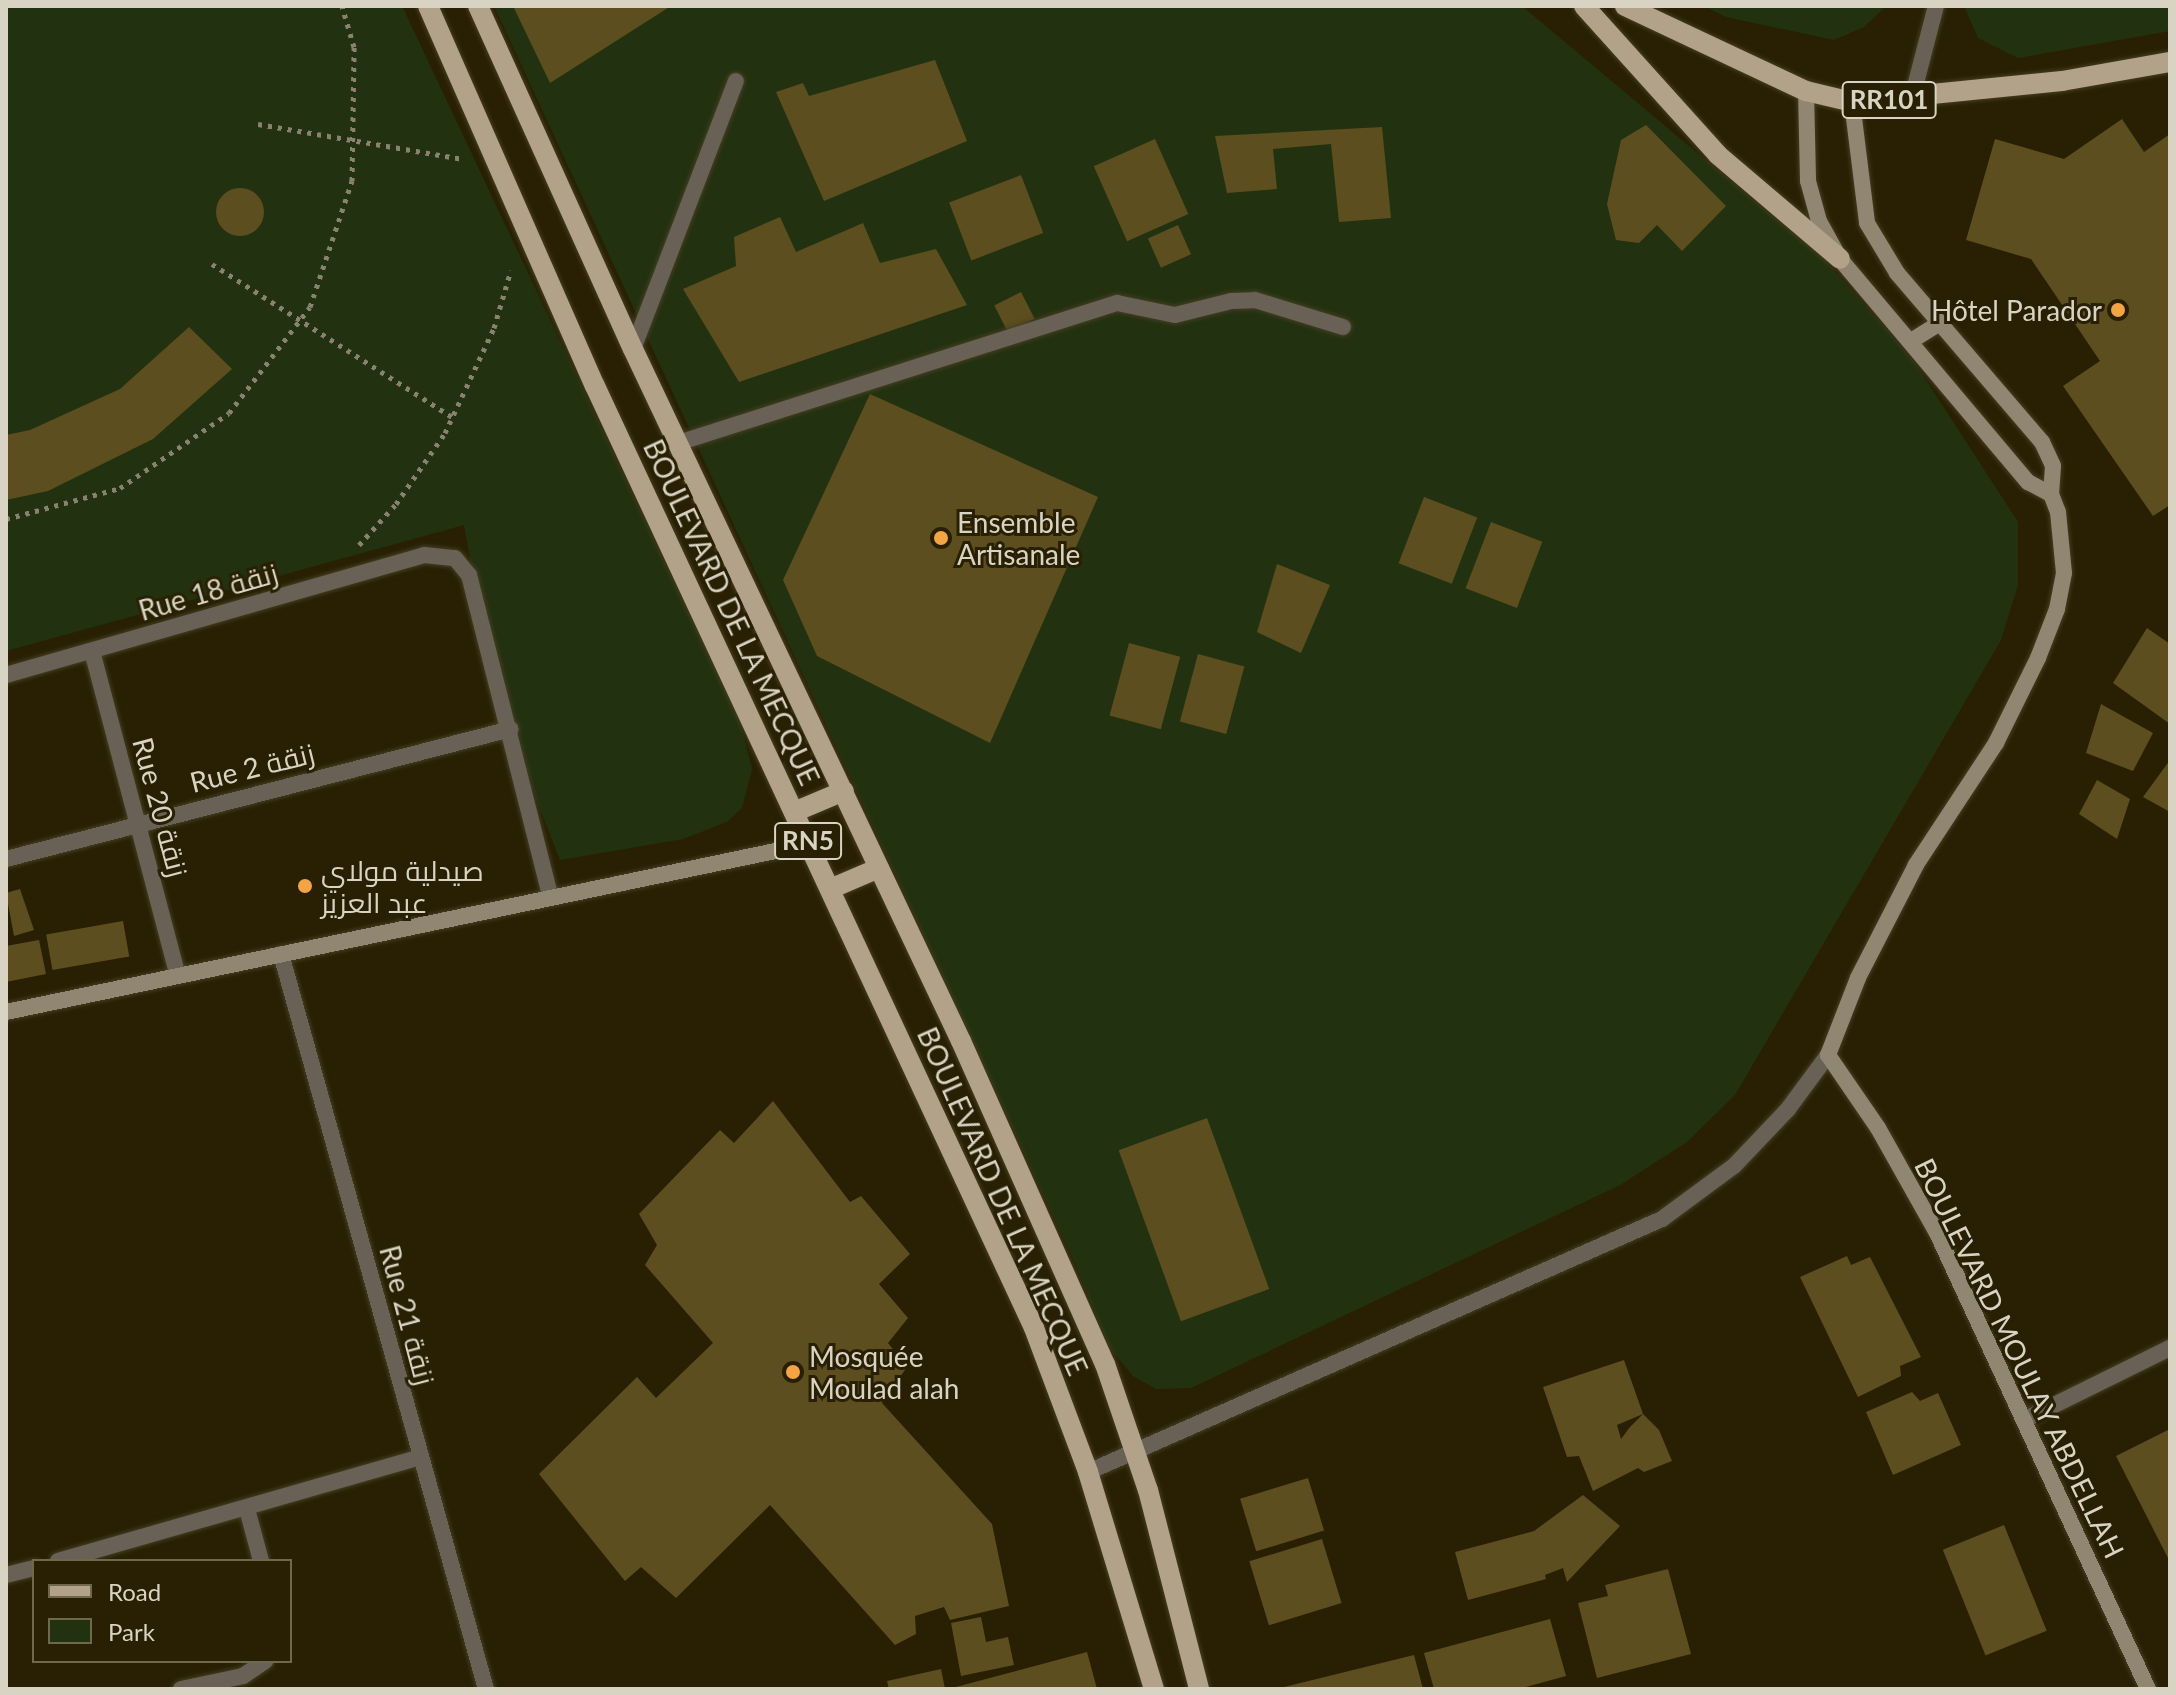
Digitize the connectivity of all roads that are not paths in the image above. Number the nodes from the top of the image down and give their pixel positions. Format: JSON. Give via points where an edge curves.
{"nodes":[{"id":1,"x":428,"y":6,"type":"edge"},
{"id":2,"x":478,"y":6,"type":"edge"},
{"id":3,"x":1584,"y":6,"type":"edge"},
{"id":4,"x":1625,"y":6,"type":"edge"},
{"id":5,"x":1936,"y":6,"type":"edge"},
{"id":6,"x":2170,"y":62,"type":"edge"},
{"id":7,"x":736,"y":81,"type":"dead end"},
{"id":8,"x":1806,"y":91,"type":"junction"},
{"id":9,"x":1912,"y":98,"type":"junction"},
{"id":10,"x":1852,"y":102,"type":"junction"},
{"id":11,"x":1840,"y":259,"type":"junction"},
{"id":12,"x":1940,"y":323,"type":"junction"},
{"id":13,"x":1343,"y":327,"type":"dead end"},
{"id":14,"x":1911,"y":341,"type":"junction"},
{"id":15,"x":633,"y":349,"type":"junction"},
{"id":16,"x":678,"y":443,"type":"junction"},
{"id":17,"x":2051,"y":494,"type":"junction"},
{"id":18,"x":92,"y":651,"type":"junction"},
{"id":19,"x":6,"y":675,"type":"edge"},
{"id":20,"x":511,"y":729,"type":"junction"},
{"id":21,"x":844,"y":791,"type":"junction"},
{"id":22,"x":794,"y":812,"type":"junction"},
{"id":23,"x":138,"y":821,"type":"junction"},
{"id":24,"x":809,"y":844,"type":"junction"},
{"id":25,"x":6,"y":859,"type":"edge"},
{"id":26,"x":879,"y":868,"type":"junction"},
{"id":27,"x":830,"y":889,"type":"junction"},
{"id":28,"x":551,"y":898,"type":"junction"},
{"id":29,"x":281,"y":954,"type":"junction"},
{"id":30,"x":178,"y":976,"type":"junction"},
{"id":31,"x":6,"y":1012,"type":"edge"},
{"id":32,"x":1828,"y":1055,"type":"junction"},
{"id":33,"x":2170,"y":1348,"type":"edge"},
{"id":34,"x":2024,"y":1420,"type":"junction"},
{"id":35,"x":1136,"y":1451,"type":"junction"},
{"id":36,"x":420,"y":1457,"type":"junction"},
{"id":37,"x":1088,"y":1472,"type":"junction"},
{"id":38,"x":247,"y":1509,"type":"junction"},
{"id":39,"x":65,"y":1559,"type":"edge"},
{"id":40,"x":260,"y":1559,"type":"edge"},
{"id":41,"x":32,"y":1568,"type":"edge"},
{"id":42,"x":6,"y":1575,"type":"edge"},
{"id":43,"x":262,"y":1663,"type":"edge"},
{"id":44,"x":181,"y":1689,"type":"edge"},
{"id":45,"x":486,"y":1689,"type":"edge"},
{"id":46,"x":1154,"y":1689,"type":"edge"},
{"id":47,"x":1199,"y":1689,"type":"edge"},
{"id":48,"x":2148,"y":1689,"type":"edge"}],
"edges":[{"from":1,"to":22,"type":"main road","name":"BOULEVARD DE LA MECQUE","number":"RN5","via":[[595,386]]},
{"from":2,"to":15,"type":"main road","name":"BOULEVARD DE LA MECQUE","number":"RN5"},
{"from":3,"to":11,"type":"main road","via":[[1718,155]]},
{"from":4,"to":8,"type":"main road","number":"RR101"},
{"from":5,"to":9,"type":"street"},
{"from":6,"to":9,"type":"main road","number":"RR101"},
{"from":7,"to":15,"type":"street"},
{"from":8,"to":10,"type":"main road","number":"RR101"},
{"from":8,"to":11,"type":"main road","via":[[1808,181],[1819,221]]},
{"from":9,"to":10,"type":"main road","number":"RR101"},
{"from":10,"to":12,"type":"main road","via":[[1867,223],[1897,273]]},
{"from":11,"to":14,"type":"main road"},
{"from":12,"to":14,"type":"main road"},
{"from":12,"to":17,"type":"main road","via":[[2042,442],[2053,466]]},
{"from":13,"to":16,"type":"street","via":[[1255,300],[1175,315],[1117,303]]},
{"from":14,"to":17,"type":"main road","via":[[2028,482]]},
{"from":15,"to":16,"type":"main road","name":"BOULEVARD DE LA MECQUE","number":"RN5"},
{"from":16,"to":21,"type":"main road","name":"BOULEVARD DE LA MECQUE","number":"RN5"},
{"from":17,"to":32,"type":"main road","via":[[2064,573],[2038,658],[1996,743],[1916,865],[1858,978]]},
{"from":18,"to":19,"type":"street","name":"Rue 18 زنقة"},
{"from":18,"to":20,"type":"street","name":"Rue 18 زنقة","via":[[424,555],[455,558],[469,575]]},
{"from":18,"to":23,"type":"street","name":"Rue 20 زنقة"},
{"from":20,"to":23,"type":"street","name":"Rue 2 زنقة"},
{"from":20,"to":28,"type":"street"},
{"from":21,"to":22,"type":"main road"},
{"from":21,"to":26,"type":"main road","name":"BOULEVARD DE LA MECQUE","number":"RN5"},
{"from":22,"to":24,"type":"main road","name":"BOULEVARD DE LA MECQUE","number":"RN5"},
{"from":23,"to":25,"type":"street","name":"Rue 2 زنقة"},
{"from":23,"to":30,"type":"street","name":"Rue 20 زنقة"},
{"from":24,"to":27,"type":"main road","name":"BOULEVARD DE LA MECQUE","number":"RN5"},
{"from":24,"to":28,"type":"main road"},
{"from":26,"to":27,"type":"main road"},
{"from":26,"to":35,"type":"main road","name":"BOULEVARD DE LA MECQUE","number":"RN5","via":[[1086,1322]]},
{"from":27,"to":37,"type":"main road","name":"BOULEVARD DE LA MECQUE","number":"RN5","via":[[1034,1328]]},
{"from":28,"to":29,"type":"main road"},
{"from":29,"to":30,"type":"main road"},
{"from":29,"to":36,"type":"street","name":"Rue 21 زنقة"},
{"from":30,"to":31,"type":"main road"},
{"from":32,"to":34,"type":"main road","name":"BOULEVARD MOULAY ABDELLAH","via":[[1878,1128],[1937,1233]]},
{"from":32,"to":35,"type":"street","via":[[1788,1109],[1734,1166],[1662,1219]]},
{"from":33,"to":34,"type":"street"},
{"from":34,"to":48,"type":"main road","name":"BOULEVARD MOULAY ABDELLAH"},
{"from":35,"to":37,"type":"street"},
{"from":35,"to":47,"type":"main road","name":"BOULEVARD DE LA MECQUE","number":"RN5"},
{"from":36,"to":38,"type":"street"},
{"from":36,"to":45,"type":"street","name":"Rue 21 زنقة"},
{"from":37,"to":46,"type":"main road","name":"BOULEVARD DE LA MECQUE","number":"RN5"},
{"from":38,"to":39,"type":"street"},
{"from":38,"to":40,"type":"street"},
{"from":41,"to":42,"type":"street"},
{"from":43,"to":44,"type":"street","via":[[243,1676]]}]}
